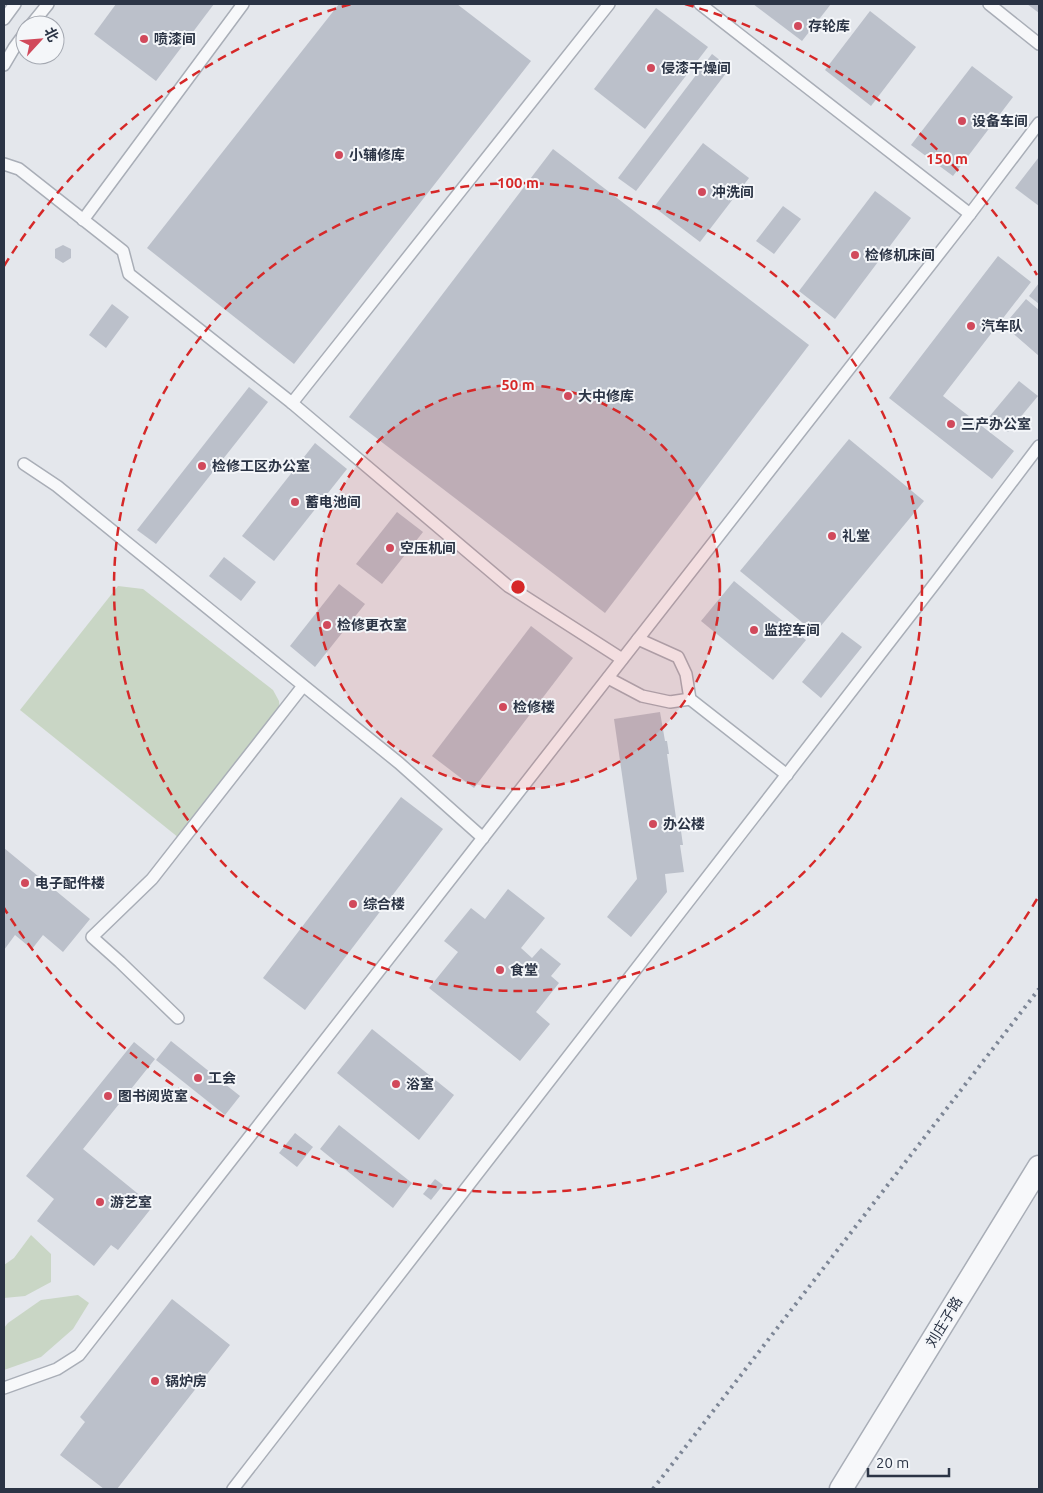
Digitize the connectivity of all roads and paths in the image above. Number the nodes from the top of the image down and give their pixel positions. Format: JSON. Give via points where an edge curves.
{"nodes":[{"id":1,"x":15,"y":4,"type":"edge"},
{"id":2,"x":48,"y":4,"type":"edge"},
{"id":3,"x":243,"y":4,"type":"edge"},
{"id":4,"x":609,"y":4,"type":"edge"},
{"id":5,"x":700,"y":4,"type":"edge"},
{"id":6,"x":988,"y":4,"type":"edge"},
{"id":7,"x":39,"y":15,"type":"edge"},
{"id":8,"x":4,"y":19,"type":"edge"},
{"id":9,"x":1039,"y":44,"type":"edge"},
{"id":10,"x":15,"y":47,"type":"edge"},
{"id":11,"x":4,"y":66,"type":"edge"},
{"id":12,"x":1039,"y":123,"type":"edge"},
{"id":13,"x":4,"y":164,"type":"edge"},
{"id":14,"x":970,"y":214,"type":"junction"},
{"id":15,"x":83,"y":220,"type":"junction"},
{"id":16,"x":292,"y":403,"type":"junction"},
{"id":17,"x":1039,"y":446,"type":"edge"},
{"id":18,"x":24,"y":464,"type":"dead end"},
{"id":19,"x":638,"y":639,"type":"junction"},
{"id":20,"x":622,"y":659,"type":"junction"},
{"id":21,"x":608,"y":678,"type":"junction"},
{"id":22,"x":304,"y":686,"type":"junction"},
{"id":23,"x":690,"y":699,"type":"junction"},
{"id":24,"x":787,"y":775,"type":"junction"},
{"id":25,"x":482,"y":838,"type":"junction"},
{"id":26,"x":178,"y":1018,"type":"dead end"},
{"id":27,"x":1039,"y":1166,"type":"edge"},
{"id":28,"x":4,"y":1388,"type":"edge"},
{"id":29,"x":845,"y":1483,"type":"edge"},
{"id":30,"x":233,"y":1489,"type":"edge"}],
"edges":[{"from":1,"to":8,"type":"lane"},
{"from":2,"to":7,"type":"lane"},
{"from":3,"to":15,"type":"lane"},
{"from":4,"to":16,"type":"lane"},
{"from":5,"to":14,"type":"lane"},
{"from":6,"to":9,"type":"lane"},
{"from":10,"to":11,"type":"lane"},
{"from":12,"to":14,"type":"lane"},
{"from":13,"to":15,"type":"lane","via":[[18,169]]},
{"from":14,"to":19,"type":"lane"},
{"from":15,"to":16,"type":"lane","via":[[123,251],[129,274]]},
{"from":16,"to":20,"type":"lane","via":[[508,586]]},
{"from":17,"to":24,"type":"lane"},
{"from":18,"to":22,"type":"lane","via":[[57,486]]},
{"from":19,"to":20,"type":"lane"},
{"from":19,"to":23,"type":"lane","via":[[678,657],[686,674]]},
{"from":20,"to":21,"type":"lane"},
{"from":21,"to":23,"type":"lane","via":[[642,696],[670,702]]},
{"from":21,"to":25,"type":"lane"},
{"from":22,"to":25,"type":"lane","via":[[399,763]]},
{"from":22,"to":26,"type":"lane","via":[[152,879],[92,937]]},
{"from":23,"to":24,"type":"lane"},
{"from":24,"to":30,"type":"lane"},
{"from":25,"to":28,"type":"lane","via":[[79,1355],[57,1370]]},
{"from":27,"to":29,"type":"street","name":"刘庄子路"}]}
